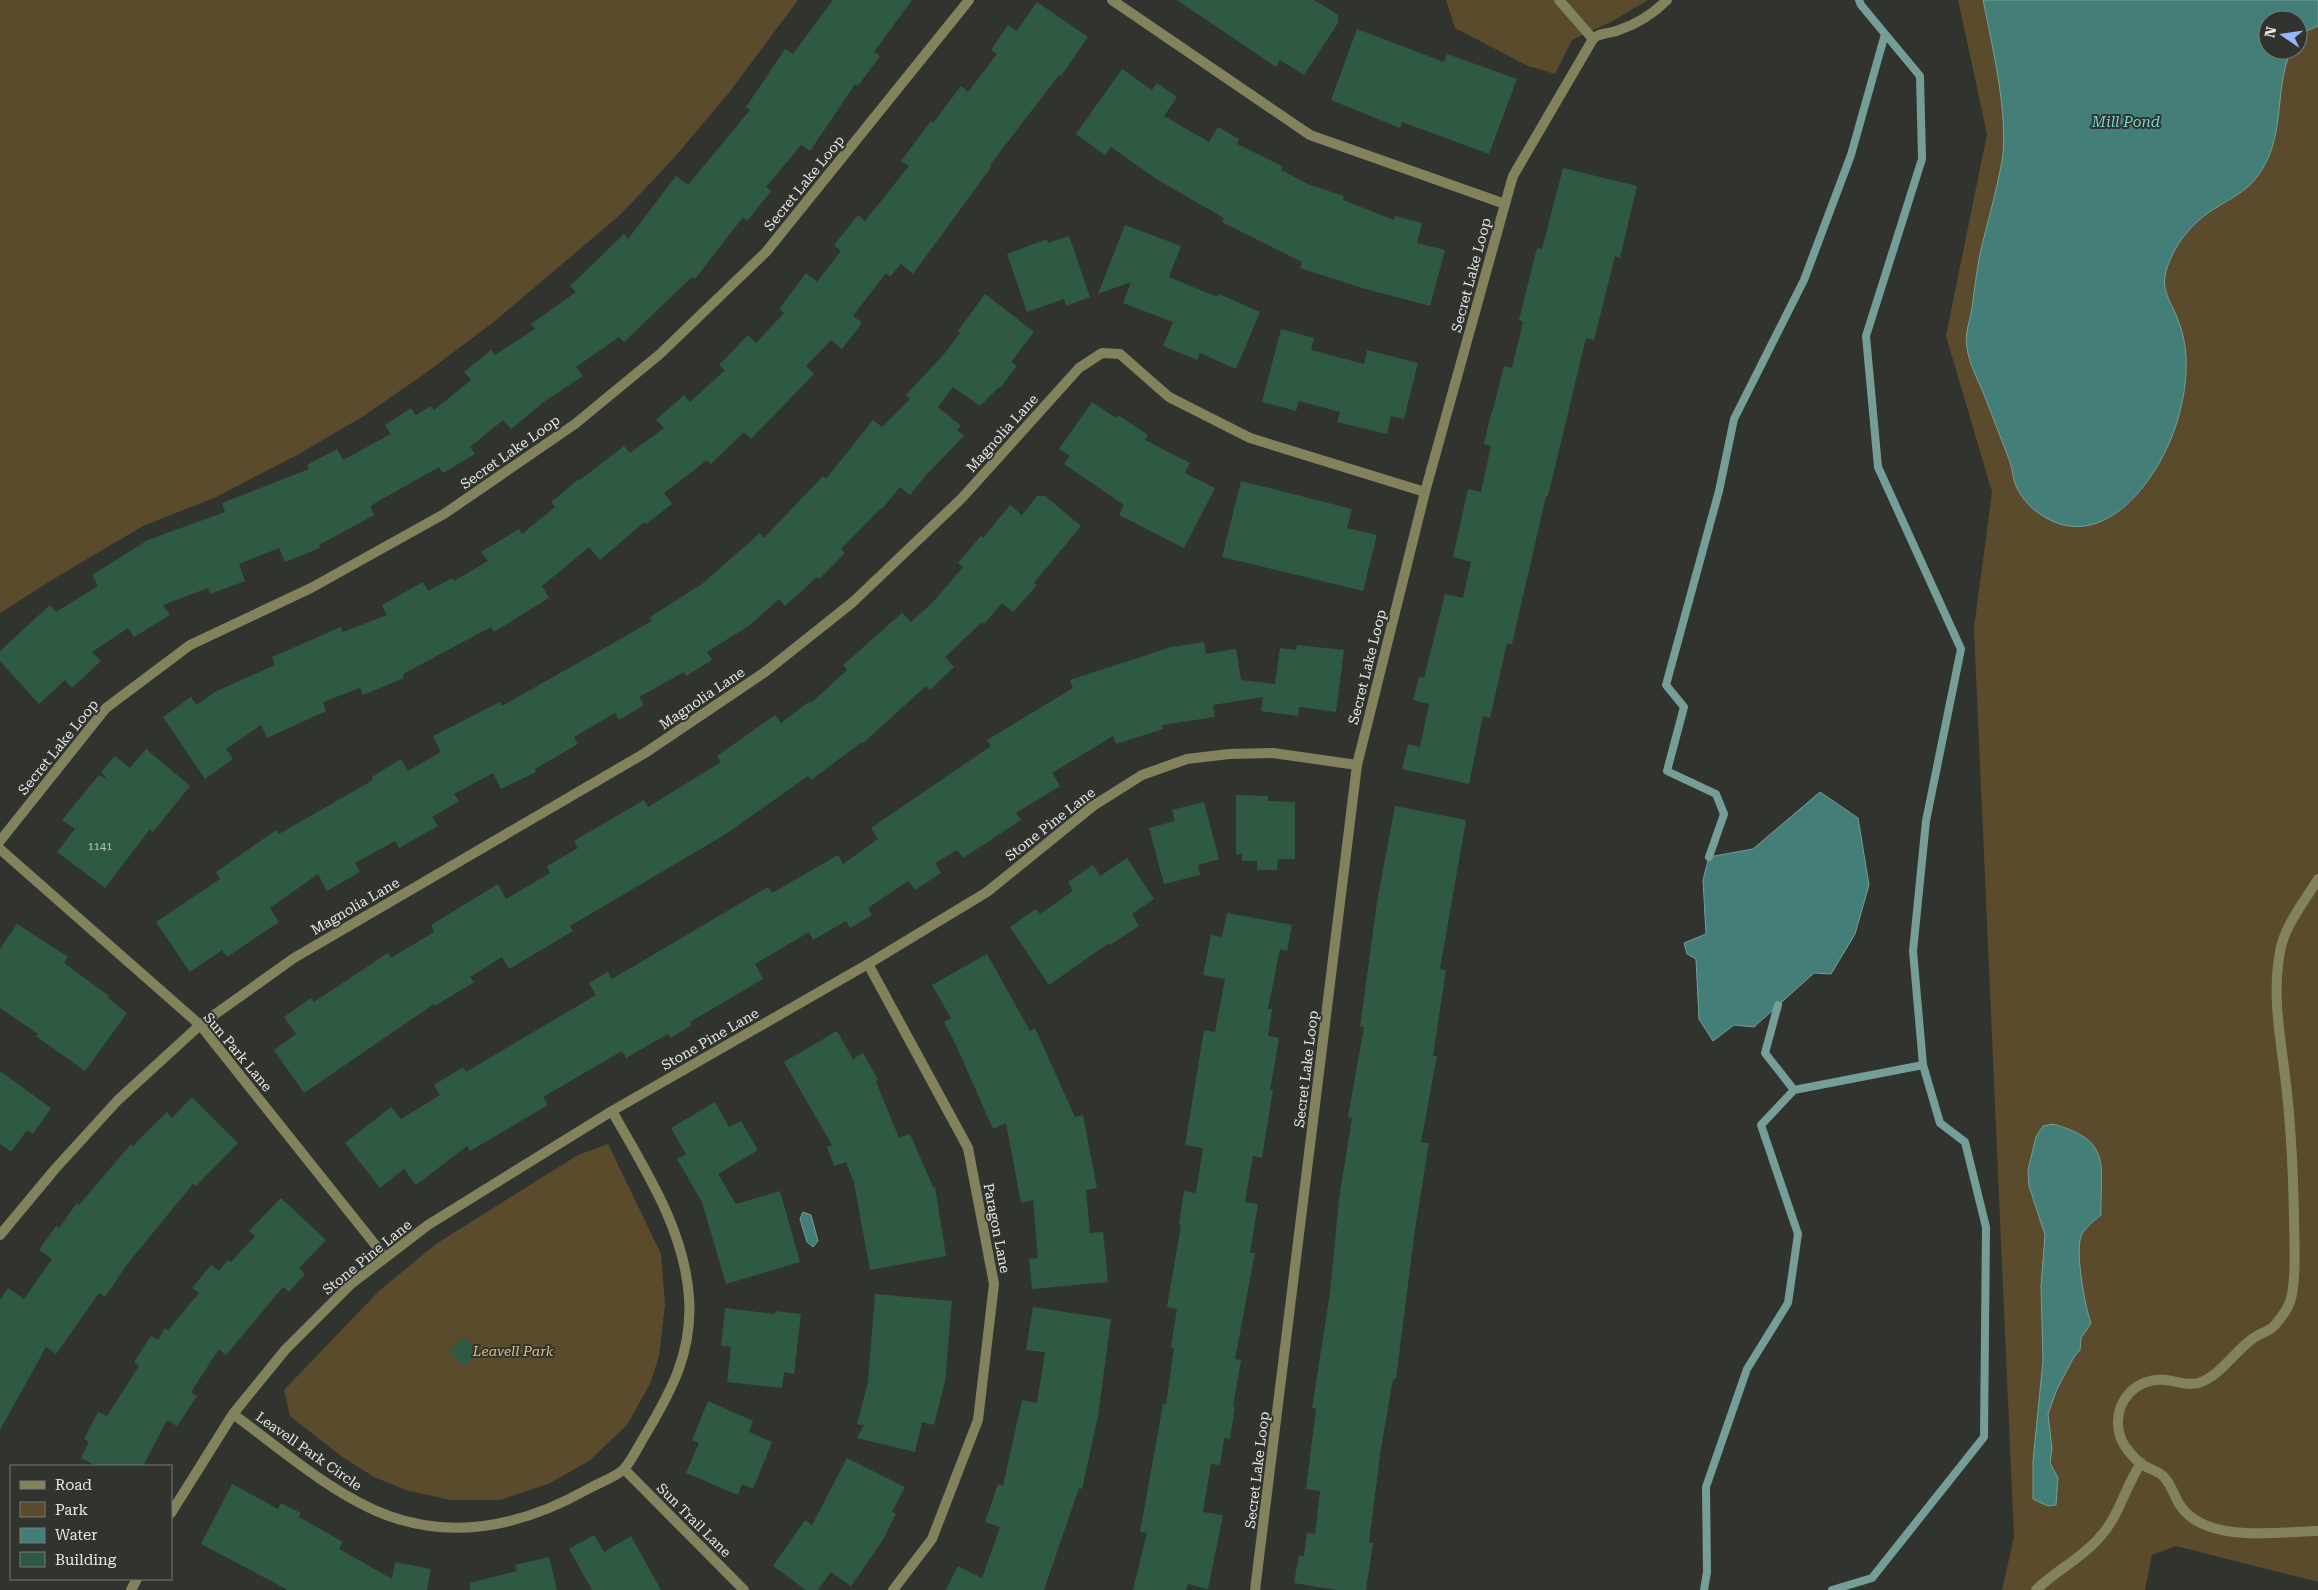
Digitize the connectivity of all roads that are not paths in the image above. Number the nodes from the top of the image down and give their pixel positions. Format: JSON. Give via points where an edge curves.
{"nodes":[{"id":1,"x":969,"y":0,"type":"edge"},
{"id":2,"x":1112,"y":0,"type":"edge"},
{"id":3,"x":1559,"y":0,"type":"edge"},
{"id":4,"x":1667,"y":0,"type":"edge"},
{"id":5,"x":1593,"y":39,"type":"junction"},
{"id":6,"x":1505,"y":204,"type":"junction"},
{"id":7,"x":1425,"y":492,"type":"junction"},
{"id":8,"x":1357,"y":765,"type":"junction"},
{"id":9,"x":0,"y":841,"type":"edge"},
{"id":10,"x":0,"y":849,"type":"edge"},
{"id":11,"x":2318,"y":879,"type":"edge"},
{"id":12,"x":868,"y":964,"type":"junction"},
{"id":13,"x":200,"y":1025,"type":"junction"},
{"id":14,"x":612,"y":1111,"type":"junction"},
{"id":15,"x":0,"y":1235,"type":"edge"},
{"id":16,"x":385,"y":1257,"type":"junction"},
{"id":17,"x":234,"y":1414,"type":"junction"},
{"id":18,"x":2141,"y":1463,"type":"junction"},
{"id":19,"x":624,"y":1469,"type":"junction"},
{"id":20,"x":172,"y":1511,"type":"edge"},
{"id":21,"x":2318,"y":1531,"type":"edge"},
{"id":22,"x":744,"y":1590,"type":"edge"},
{"id":23,"x":893,"y":1590,"type":"edge"},
{"id":24,"x":1255,"y":1590,"type":"edge"},
{"id":25,"x":2036,"y":1590,"type":"edge"}],
"edges":[{"from":1,"to":9,"type":"street","name":"Secret Lake Loop","via":[[766,252],[660,354],[575,424],[444,514],[311,588],[190,645],[106,708]]},
{"from":2,"to":6,"type":"street","name":"Secret Lake Loop","via":[[1310,135]]},
{"from":3,"to":5,"type":"street"},
{"from":4,"to":5,"type":"street","via":[[1631,25]]},
{"from":5,"to":6,"type":"street","via":[[1513,176]]},
{"from":6,"to":7,"type":"street","name":"Secret Lake Loop"},
{"from":7,"to":8,"type":"street","name":"Secret Lake Loop"},
{"from":7,"to":13,"type":"street","name":"Magnolia Lane","via":[[1250,438],[1169,398],[1120,354],[1102,353],[1078,368],[962,498],[853,602],[765,672],[645,753],[294,958]]},
{"from":8,"to":12,"type":"street","name":"Stone Pine Lane","via":[[1273,753],[1229,754],[1187,759],[1142,775],[1093,806],[987,892]]},
{"from":8,"to":24,"type":"street","name":"Secret Lake Loop"},
{"from":10,"to":13,"type":"street","name":"Sun Park Lane"},
{"from":11,"to":18,"type":"street","via":[[2298,912],[2280,952],[2276,1000],[2293,1188],[2294,1248],[2290,1302],[2273,1328],[2256,1336],[2230,1361],[2197,1384],[2150,1381],[2135,1387],[2125,1397],[2117,1414],[2119,1434],[2125,1447]]},
{"from":12,"to":14,"type":"street","name":"Stone Pine Lane"},
{"from":12,"to":23,"type":"street","name":"Paragon Lane","via":[[968,1148],[994,1284],[978,1420],[932,1539]]},
{"from":13,"to":15,"type":"street","name":"Magnolia Lane","via":[[118,1100]]},
{"from":13,"to":16,"type":"street","name":"Sun Park Lane"},
{"from":14,"to":16,"type":"street","name":"Stone Pine Lane","via":[[428,1225]]},
{"from":14,"to":19,"type":"street","name":"Leavell Park Circle","via":[[666,1209],[684,1260],[689,1299],[686,1348],[670,1394]]},
{"from":16,"to":17,"type":"street","name":"Stone Pine Lane","via":[[351,1284],[285,1350]]},
{"from":17,"to":19,"type":"street","name":"Leavell Park Circle","via":[[358,1502],[390,1516],[431,1526],[474,1528],[518,1521],[559,1506]]},
{"from":17,"to":20,"type":"street","name":"Stone Pine Lane"},
{"from":18,"to":21,"type":"street","via":[[2163,1475],[2182,1509],[2197,1520],[2226,1532]]},
{"from":18,"to":25,"type":"street","via":[[2114,1518],[2099,1539]]},
{"from":19,"to":22,"type":"street","name":"Sun Trail Lane"}]}
